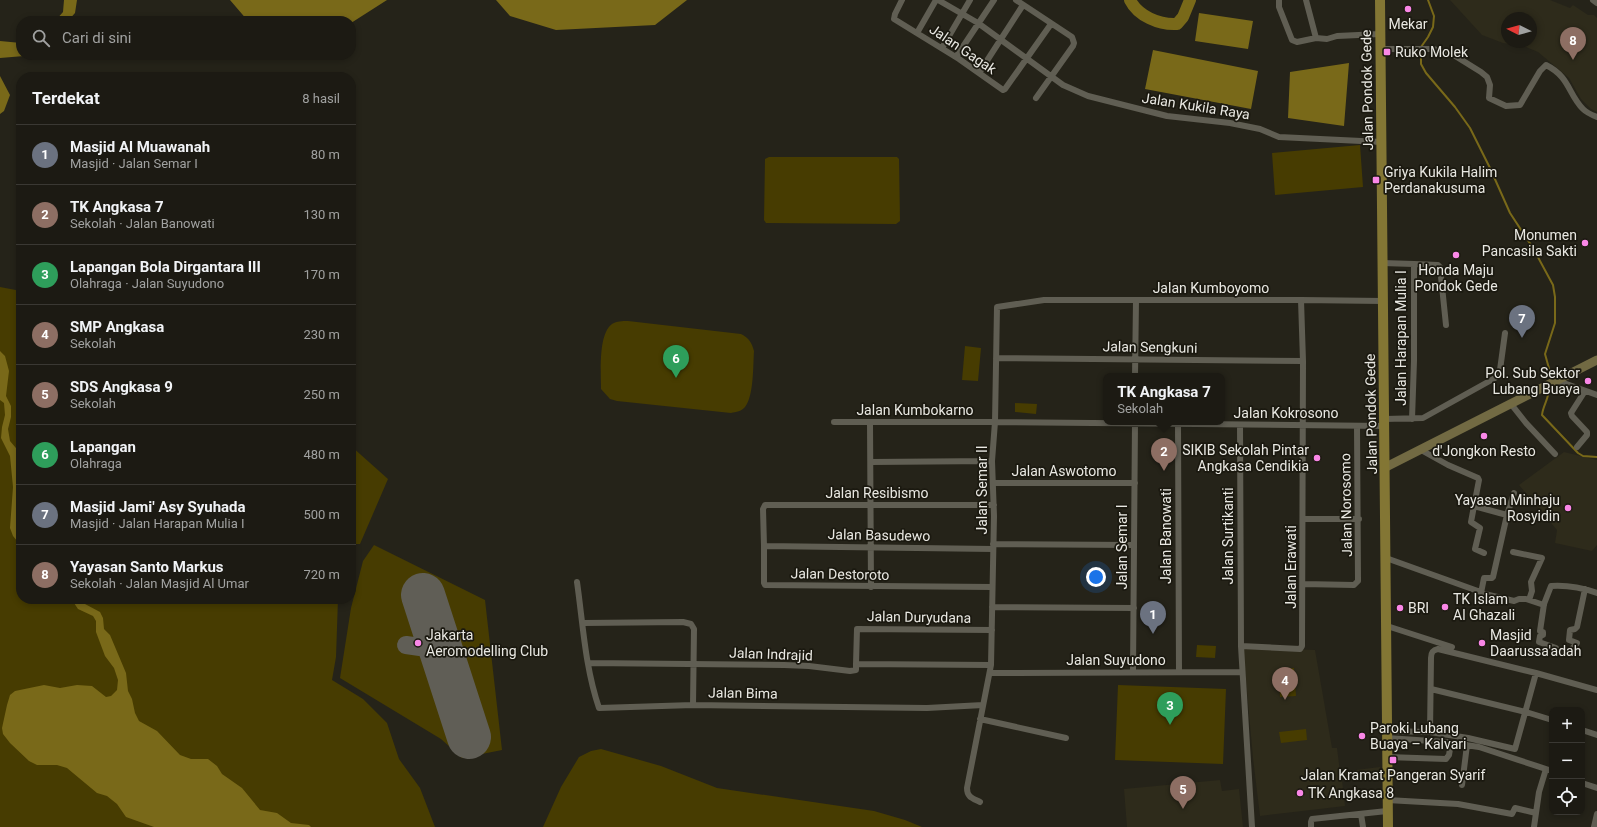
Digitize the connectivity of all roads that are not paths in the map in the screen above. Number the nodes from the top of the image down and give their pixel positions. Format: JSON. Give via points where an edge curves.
{"nodes":[{"id":1,"x":902,"y":0,"type":"edge"},
{"id":2,"x":937,"y":0,"type":"edge"},
{"id":3,"x":970,"y":0,"type":"edge"},
{"id":4,"x":994,"y":0,"type":"edge"},
{"id":5,"x":1016,"y":0,"type":"edge"},
{"id":6,"x":1279,"y":0,"type":"edge"},
{"id":7,"x":1306,"y":0,"type":"edge"},
{"id":8,"x":1380,"y":0,"type":"edge"},
{"id":9,"x":1593,"y":0,"type":"edge"},
{"id":10,"x":1597,"y":3,"type":"edge"},
{"id":11,"x":1023,"y":5,"type":"junction"},
{"id":12,"x":963,"y":14,"type":"junction"},
{"id":13,"x":978,"y":23,"type":"junction"},
{"id":14,"x":1051,"y":24,"type":"junction"},
{"id":15,"x":917,"y":33,"type":"junction"},
{"id":16,"x":1380,"y":34,"type":"junction"},
{"id":17,"x":1316,"y":38,"type":"junction"},
{"id":18,"x":1001,"y":41,"type":"junction"},
{"id":19,"x":942,"y":48,"type":"junction"},
{"id":20,"x":1380,"y":49,"type":"junction"},
{"id":21,"x":956,"y":57,"type":"junction"},
{"id":22,"x":1026,"y":59,"type":"junction"},
{"id":23,"x":979,"y":73,"type":"junction"},
{"id":24,"x":1051,"y":77,"type":"junction"},
{"id":25,"x":1036,"y":98,"type":"dead end"},
{"id":26,"x":1597,"y":117,"type":"edge"},
{"id":27,"x":1382,"y":142,"type":"junction"},
{"id":28,"x":1382,"y":263,"type":"junction"},
{"id":29,"x":1414,"y":264,"type":"junction"},
{"id":30,"x":1136,"y":300,"type":"junction"},
{"id":31,"x":1302,"y":300,"type":"junction"},
{"id":32,"x":1383,"y":301,"type":"junction"},
{"id":33,"x":997,"y":307,"type":"joint"},
{"id":34,"x":1446,"y":325,"type":"dead end"},
{"id":35,"x":1505,"y":333,"type":"dead end"},
{"id":36,"x":996,"y":358,"type":"junction"},
{"id":37,"x":1135,"y":359,"type":"junction"},
{"id":38,"x":1597,"y":360,"type":"edge"},
{"id":39,"x":1303,"y":361,"type":"junction"},
{"id":40,"x":1135,"y":373,"type":"edge"},
{"id":41,"x":1555,"y":382,"type":"junction"},
{"id":42,"x":1585,"y":391,"type":"junction"},
{"id":43,"x":1597,"y":395,"type":"edge"},
{"id":44,"x":1511,"y":404,"type":"junction"},
{"id":45,"x":1412,"y":419,"type":"junction"},
{"id":46,"x":834,"y":422,"type":"dead end"},
{"id":47,"x":870,"y":422,"type":"junction"},
{"id":48,"x":995,"y":422,"type":"junction"},
{"id":49,"x":1385,"y":422,"type":"junction"},
{"id":50,"x":1103,"y":423,"type":"edge"},
{"id":51,"x":1135,"y":425,"type":"edge"},
{"id":52,"x":1178,"y":425,"type":"edge"},
{"id":53,"x":1225,"y":425,"type":"edge"},
{"id":54,"x":1240,"y":425,"type":"junction"},
{"id":55,"x":1303,"y":425,"type":"junction"},
{"id":56,"x":1357,"y":426,"type":"junction"},
{"id":57,"x":1577,"y":447,"type":"dead end"},
{"id":58,"x":1421,"y":450,"type":"junction"},
{"id":59,"x":1555,"y":454,"type":"dead end"},
{"id":60,"x":992,"y":461,"type":"junction"},
{"id":61,"x":871,"y":462,"type":"junction"},
{"id":62,"x":1388,"y":463,"type":"junction"},
{"id":63,"x":993,"y":483,"type":"junction"},
{"id":64,"x":1135,"y":483,"type":"junction"},
{"id":65,"x":1514,"y":493,"type":"dead end"},
{"id":66,"x":871,"y":505,"type":"junction"},
{"id":67,"x":994,"y":506,"type":"junction"},
{"id":68,"x":1474,"y":506,"type":"junction"},
{"id":69,"x":763,"y":509,"type":"joint"},
{"id":70,"x":1507,"y":515,"type":"junction"},
{"id":71,"x":1359,"y":519,"type":"junction"},
{"id":72,"x":1303,"y":520,"type":"junction"},
{"id":73,"x":1134,"y":545,"type":"junction"},
{"id":74,"x":764,"y":546,"type":"junction"},
{"id":75,"x":993,"y":546,"type":"junction"},
{"id":76,"x":871,"y":547,"type":"junction"},
{"id":77,"x":1513,"y":552,"type":"dead end"},
{"id":78,"x":1484,"y":553,"type":"dead end"},
{"id":79,"x":1386,"y":558,"type":"junction"},
{"id":80,"x":577,"y":582,"type":"dead end"},
{"id":81,"x":1303,"y":584,"type":"junction"},
{"id":82,"x":871,"y":587,"type":"junction"},
{"id":83,"x":992,"y":587,"type":"junction"},
{"id":84,"x":1585,"y":590,"type":"junction"},
{"id":85,"x":1480,"y":592,"type":"junction"},
{"id":86,"x":1597,"y":593,"type":"edge"},
{"id":87,"x":1529,"y":600,"type":"junction"},
{"id":88,"x":1544,"y":604,"type":"junction"},
{"id":89,"x":992,"y":607,"type":"junction"},
{"id":90,"x":1134,"y":608,"type":"junction"},
{"id":91,"x":583,"y":622,"type":"junction"},
{"id":92,"x":1387,"y":626,"type":"junction"},
{"id":93,"x":992,"y":630,"type":"junction"},
{"id":94,"x":1241,"y":646,"type":"junction"},
{"id":95,"x":1452,"y":647,"type":"dead end"},
{"id":96,"x":588,"y":663,"type":"junction"},
{"id":97,"x":693,"y":664,"type":"junction"},
{"id":98,"x":856,"y":664,"type":"junction"},
{"id":99,"x":991,"y":665,"type":"junction"},
{"id":100,"x":1132,"y":672,"type":"junction"},
{"id":101,"x":1179,"y":672,"type":"junction"},
{"id":102,"x":1242,"y":672,"type":"junction"},
{"id":103,"x":1536,"y":672,"type":"junction"},
{"id":104,"x":990,"y":673,"type":"junction"},
{"id":105,"x":1431,"y":689,"type":"junction"},
{"id":106,"x":1597,"y":690,"type":"edge"},
{"id":107,"x":693,"y":705,"type":"junction"},
{"id":108,"x":983,"y":705,"type":"junction"},
{"id":109,"x":1526,"y":712,"type":"junction"},
{"id":110,"x":980,"y":719,"type":"junction"},
{"id":111,"x":1549,"y":719,"type":"edge"},
{"id":112,"x":1585,"y":731,"type":"edge"},
{"id":113,"x":1430,"y":732,"type":"junction"},
{"id":114,"x":1387,"y":734,"type":"junction"},
{"id":115,"x":1597,"y":735,"type":"edge"},
{"id":116,"x":1066,"y":738,"type":"dead end"},
{"id":117,"x":1451,"y":742,"type":"junction"},
{"id":118,"x":1467,"y":745,"type":"junction"},
{"id":119,"x":1388,"y":756,"type":"junction"},
{"id":120,"x":1549,"y":770,"type":"edge"},
{"id":121,"x":1585,"y":784,"type":"edge"},
{"id":122,"x":1462,"y":785,"type":"dead end"},
{"id":123,"x":1597,"y":788,"type":"edge"},
{"id":124,"x":1387,"y":800,"type":"junction"},
{"id":125,"x":980,"y":802,"type":"dead end"},
{"id":126,"x":1387,"y":811,"type":"junction"},
{"id":127,"x":1536,"y":813,"type":"junction"},
{"id":128,"x":1361,"y":814,"type":"junction"},
{"id":129,"x":1597,"y":814,"type":"edge"},
{"id":130,"x":1252,"y":827,"type":"edge"},
{"id":131,"x":1311,"y":827,"type":"edge"},
{"id":132,"x":1363,"y":827,"type":"edge"},
{"id":133,"x":1388,"y":827,"type":"edge"},
{"id":134,"x":1534,"y":827,"type":"edge"},
{"id":135,"x":1594,"y":827,"type":"edge"}],
"edges":[{"from":1,"to":15,"type":"street","name":"Jalan Gagak","via":[[894,19]]},
{"from":2,"to":12,"type":"street","name":"Jalan Kukila Raya"},
{"from":2,"to":15,"type":"street"},
{"from":3,"to":12,"type":"street"},
{"from":4,"to":13,"type":"street"},
{"from":5,"to":11,"type":"street"},
{"from":6,"to":17,"type":"street","via":[[1279,7],[1292,40],[1297,42]]},
{"from":7,"to":17,"type":"street"},
{"from":8,"to":16,"type":"main road","name":"Jalan Pondok Gede"},
{"from":9,"to":10,"type":"street"},
{"from":11,"to":14,"type":"street"},
{"from":11,"to":18,"type":"street"},
{"from":12,"to":13,"type":"street","name":"Jalan Kukila Raya"},
{"from":12,"to":19,"type":"street"},
{"from":13,"to":18,"type":"street","name":"Jalan Kukila Raya"},
{"from":13,"to":21,"type":"street"},
{"from":14,"to":22,"type":"street"},
{"from":14,"to":24,"type":"street","via":[[1072,37],[1074,43]]},
{"from":15,"to":19,"type":"street","name":"Jalan Gagak"},
{"from":16,"to":17,"type":"street"},
{"from":16,"to":20,"type":"main road","name":"Jalan Pondok Gede"},
{"from":18,"to":22,"type":"street","name":"Jalan Kukila Raya"},
{"from":18,"to":23,"type":"street"},
{"from":19,"to":21,"type":"street","name":"Jalan Gagak"},
{"from":20,"to":26,"type":"street","via":[[1433,49],[1452,54],[1481,72],[1489,82],[1489,98],[1506,106],[1520,106],[1546,65],[1565,80],[1583,109]]},
{"from":20,"to":27,"type":"main road","name":"Jalan Pondok Gede"},
{"from":21,"to":23,"type":"street","name":"Jalan Gagak"},
{"from":22,"to":23,"type":"street","name":"Jalan Gagak","via":[[1005,89],[1001,89]]},
{"from":22,"to":24,"type":"street","name":"Jalan Kukila Raya"},
{"from":24,"to":25,"type":"street"},
{"from":24,"to":27,"type":"street","name":"Jalan Kukila Raya","via":[[1088,96],[1167,116],[1230,123],[1260,129],[1279,137]]},
{"from":27,"to":28,"type":"main road","name":"Jalan Pondok Gede"},
{"from":28,"to":29,"type":"street","name":"Jalan Harapan Mulia I"},
{"from":28,"to":32,"type":"main road","name":"Jalan Pondok Gede"},
{"from":29,"to":34,"type":"street","via":[[1440,267]]},
{"from":29,"to":45,"type":"street","name":"Jalan Harapan Mulia I"},
{"from":30,"to":31,"type":"street","name":"Jalan Kumboyomo"},
{"from":30,"to":33,"type":"street","name":"Jalan Kumboyomo","via":[[1044,300]]},
{"from":30,"to":37,"type":"street"},
{"from":31,"to":32,"type":"street","name":"Jalan Kumboyomo"},
{"from":31,"to":39,"type":"street"},
{"from":32,"to":49,"type":"main road","name":"Jalan Pondok Gede"},
{"from":33,"to":36,"type":"street","name":"Jalan Semar II"},
{"from":35,"to":45,"type":"street","name":"Jalan Harapan Mulia I","via":[[1500,370],[1495,378],[1423,418]]},
{"from":36,"to":37,"type":"street","name":"Jalan Sengkuni"},
{"from":36,"to":48,"type":"street","name":"Jalan Semar II"},
{"from":37,"to":39,"type":"street","name":"Jalan Sengkuni"},
{"from":37,"to":40,"type":"street"},
{"from":38,"to":41,"type":"main road"},
{"from":39,"to":55,"type":"street"},
{"from":41,"to":42,"type":"street"},
{"from":41,"to":44,"type":"main road"},
{"from":42,"to":43,"type":"street"},
{"from":42,"to":57,"type":"street","via":[[1571,413],[1587,432]]},
{"from":44,"to":58,"type":"main road"},
{"from":44,"to":59,"type":"street"},
{"from":45,"to":49,"type":"street","name":"Jalan Harapan Mulia I"},
{"from":46,"to":47,"type":"street","name":"Jalan Kumbokarno"},
{"from":47,"to":48,"type":"street","name":"Jalan Kumbokarno"},
{"from":47,"to":61,"type":"street"},
{"from":48,"to":50,"type":"street","name":"Jalan Kokrosono"},
{"from":48,"to":60,"type":"street","name":"Jalan Semar II"},
{"from":49,"to":56,"type":"street","name":"Jalan Kokrosono"},
{"from":49,"to":62,"type":"main road","name":"Jalan Pondok Gede"},
{"from":51,"to":64,"type":"street","name":"Jalan Semar I"},
{"from":52,"to":101,"type":"street","name":"Jalan Banowati"},
{"from":53,"to":54,"type":"street","name":"Jalan Kokrosono"},
{"from":54,"to":55,"type":"street","name":"Jalan Kokrosono"},
{"from":54,"to":94,"type":"street","name":"Jalan Surtikanti"},
{"from":55,"to":56,"type":"street","name":"Jalan Kokrosono"},
{"from":55,"to":72,"type":"street","name":"Jalan Erawati"},
{"from":56,"to":71,"type":"street","name":"Jalan Norosomo"},
{"from":58,"to":62,"type":"main road"},
{"from":58,"to":68,"type":"street","via":[[1478,478]]},
{"from":60,"to":61,"type":"street"},
{"from":60,"to":63,"type":"street","name":"Jalan Semar II"},
{"from":61,"to":66,"type":"street"},
{"from":62,"to":79,"type":"main road","name":"Jalan Pondok Gede"},
{"from":63,"to":64,"type":"street","name":"Jalan Aswotomo"},
{"from":63,"to":67,"type":"street","name":"Jalan Semar II"},
{"from":64,"to":73,"type":"street","name":"Jalan Semar I"},
{"from":65,"to":70,"type":"street"},
{"from":66,"to":67,"type":"street","name":"Jalan Resibismo"},
{"from":66,"to":69,"type":"street","name":"Jalan Resibismo","via":[[765,505]]},
{"from":66,"to":76,"type":"street"},
{"from":67,"to":75,"type":"street","name":"Jalan Semar II"},
{"from":68,"to":70,"type":"street"},
{"from":68,"to":78,"type":"street","via":[[1471,522],[1480,528],[1475,549]]},
{"from":69,"to":74,"type":"street","name":"Jalan Destoroto"},
{"from":70,"to":85,"type":"street","via":[[1493,577],[1484,578]]},
{"from":71,"to":72,"type":"street"},
{"from":71,"to":81,"type":"street","name":"Jalan Norosomo","via":[[1357,583]]},
{"from":72,"to":81,"type":"street","name":"Jalan Erawati"},
{"from":73,"to":75,"type":"street","name":"Jalan Basudewo"},
{"from":73,"to":90,"type":"street","name":"Jalan Semar I"},
{"from":74,"to":76,"type":"street","name":"Jalan Basudewo"},
{"from":74,"to":82,"type":"street","name":"Jalan Destoroto","via":[[765,585]]},
{"from":75,"to":76,"type":"street","name":"Jalan Basudewo"},
{"from":75,"to":83,"type":"street","name":"Jalan Semar II"},
{"from":76,"to":82,"type":"street"},
{"from":77,"to":87,"type":"street","via":[[1542,558],[1533,575]]},
{"from":79,"to":85,"type":"street"},
{"from":79,"to":92,"type":"main road","name":"Jalan Pondok Gede"},
{"from":80,"to":91,"type":"street","name":"Jalan Bima"},
{"from":81,"to":94,"type":"street","name":"Jalan Erawati","via":[[1303,641],[1300,649]]},
{"from":82,"to":83,"type":"street","name":"Jalan Destoroto"},
{"from":83,"to":89,"type":"street","name":"Jalan Semar II"},
{"from":84,"to":86,"type":"street"},
{"from":84,"to":88,"type":"street","via":[[1551,586]]},
{"from":84,"to":88,"type":"street","via":[[1577,627],[1570,630],[1569,636],[1569,640],[1577,644],[1569,652],[1560,652],[1539,642],[1544,632],[1540,631]]},
{"from":85,"to":87,"type":"street","via":[[1514,601],[1521,598]]},
{"from":87,"to":88,"type":"street"},
{"from":89,"to":90,"type":"street"},
{"from":89,"to":93,"type":"street","name":"Jalan Semar II"},
{"from":90,"to":100,"type":"street","name":"Jalan Semar I"},
{"from":91,"to":96,"type":"street","name":"Jalan Bima"},
{"from":91,"to":97,"type":"street","via":[[691,624],[694,629]]},
{"from":92,"to":95,"type":"street"},
{"from":92,"to":114,"type":"main road","name":"Jalan Pondok Gede"},
{"from":93,"to":98,"type":"street","name":"Jalan Duryudana","via":[[857,629]]},
{"from":93,"to":99,"type":"street","name":"Jalan Semar II"},
{"from":94,"to":102,"type":"street","name":"Jalan Surtikanti"},
{"from":96,"to":97,"type":"street"},
{"from":96,"to":107,"type":"street","name":"Jalan Bima","via":[[598,708]]},
{"from":97,"to":98,"type":"street","name":"Jalan Indrajid","via":[[802,666],[850,671],[856,670]]},
{"from":97,"to":107,"type":"street"},
{"from":98,"to":99,"type":"street","name":"Jalan Indrajid"},
{"from":99,"to":104,"type":"street","name":"Jalan Semar II"},
{"from":100,"to":101,"type":"street","name":"Jalan Suyudono"},
{"from":100,"to":104,"type":"street","name":"Jalan Suyudono"},
{"from":101,"to":102,"type":"street","name":"Jalan Suyudono"},
{"from":102,"to":130,"type":"street","name":"Jalan Surtikanti"},
{"from":103,"to":105,"type":"street","via":[[1438,649],[1433,650],[1431,654]]},
{"from":103,"to":106,"type":"street"},
{"from":103,"to":109,"type":"street"},
{"from":104,"to":108,"type":"street"},
{"from":105,"to":109,"type":"street"},
{"from":105,"to":113,"type":"street"},
{"from":107,"to":108,"type":"street","name":"Jalan Bima","via":[[926,708]]},
{"from":108,"to":110,"type":"street"},
{"from":109,"to":111,"type":"street"},
{"from":109,"to":113,"type":"street","via":[[1514,749]]},
{"from":110,"to":116,"type":"street"},
{"from":110,"to":125,"type":"street","via":[[967,792],[970,797]]},
{"from":112,"to":115,"type":"street"},
{"from":113,"to":114,"type":"street"},
{"from":114,"to":117,"type":"street"},
{"from":114,"to":119,"type":"main road","name":"Jalan Pondok Gede"},
{"from":117,"to":118,"type":"street"},
{"from":117,"to":119,"type":"street","via":[[1446,759]]},
{"from":118,"to":120,"type":"street"},
{"from":118,"to":122,"type":"street"},
{"from":119,"to":124,"type":"main road","name":"Jalan Pondok Gede"},
{"from":120,"to":127,"type":"street","via":[[1539,792]]},
{"from":121,"to":123,"type":"street"},
{"from":124,"to":126,"type":"main road","name":"Jalan Pondok Gede"},
{"from":124,"to":127,"type":"street","via":[[1458,804],[1512,814],[1515,808]]},
{"from":126,"to":128,"type":"street"},
{"from":126,"to":133,"type":"main road","name":"Jalan Pondok Gede"},
{"from":127,"to":134,"type":"street"},
{"from":128,"to":131,"type":"street","via":[[1312,819]]},
{"from":128,"to":132,"type":"street"},
{"from":129,"to":135,"type":"street"}]}
